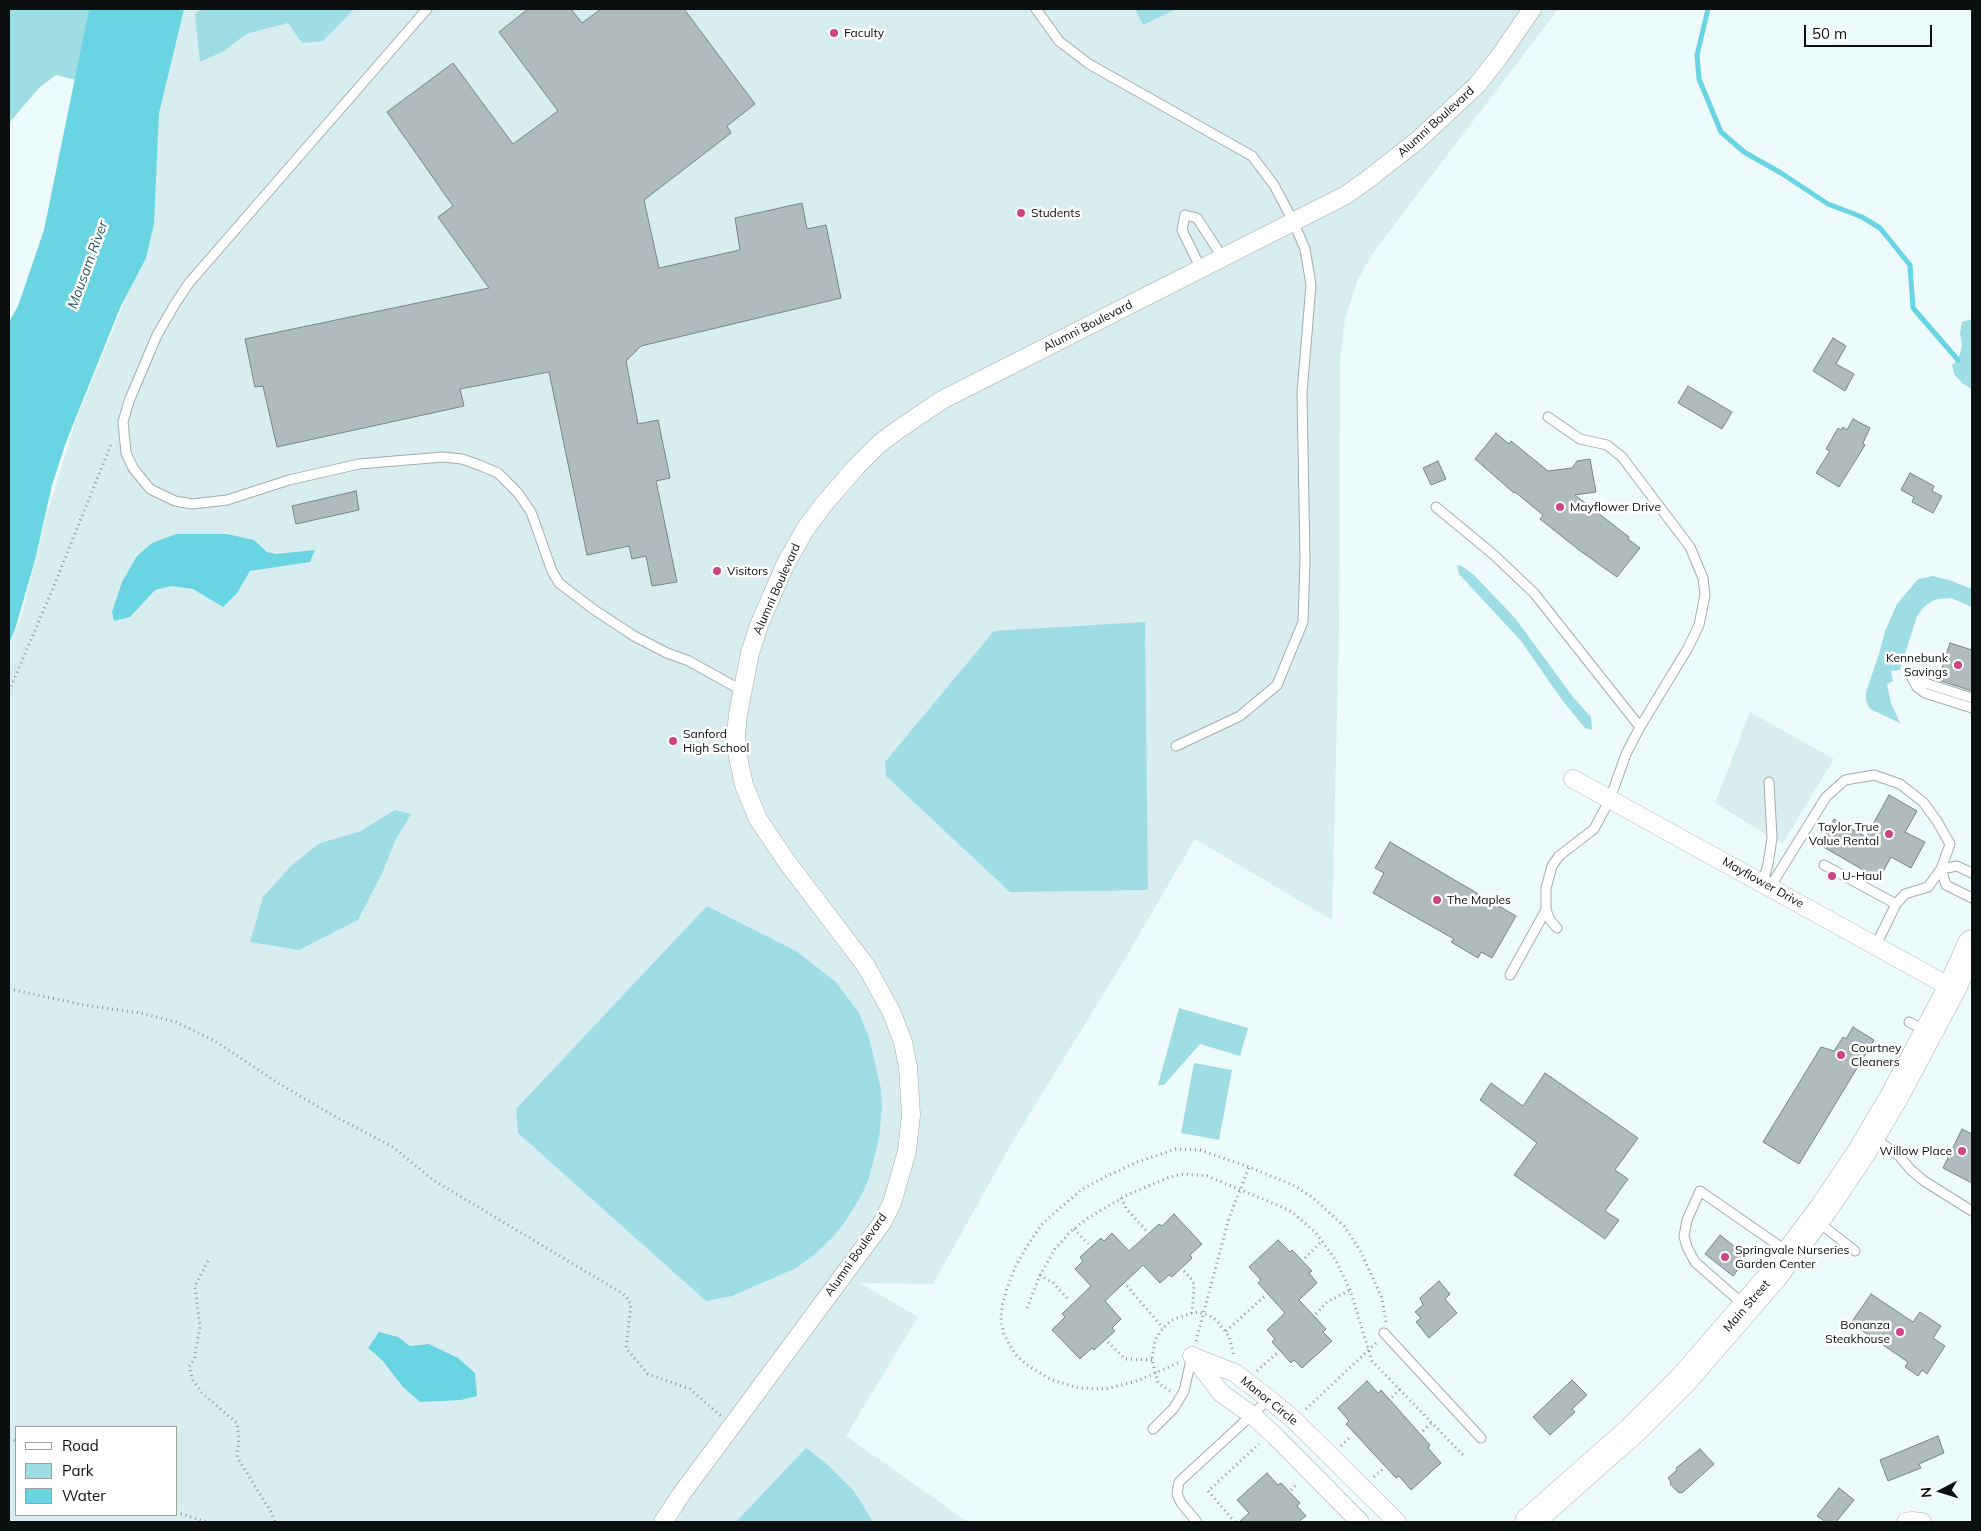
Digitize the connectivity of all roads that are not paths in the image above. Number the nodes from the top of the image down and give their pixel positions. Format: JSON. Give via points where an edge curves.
{"nodes":[{"id":1,"x":426,"y":9,"type":"edge"},
{"id":2,"x":1036,"y":9,"type":"edge"},
{"id":3,"x":1532,"y":9,"type":"edge"},
{"id":4,"x":1293,"y":221,"type":"junction"},
{"id":5,"x":1223,"y":258,"type":"junction"},
{"id":6,"x":1201,"y":269,"type":"junction"},
{"id":7,"x":1548,"y":418,"type":"dead end"},
{"id":8,"x":1436,"y":507,"type":"dead end"},
{"id":9,"x":741,"y":690,"type":"junction"},
{"id":10,"x":1972,"y":698,"type":"edge"},
{"id":11,"x":1972,"y":708,"type":"edge"},
{"id":12,"x":1640,"y":727,"type":"junction"},
{"id":13,"x":1176,"y":746,"type":"dead end"},
{"id":14,"x":1573,"y":779,"type":"dead end"},
{"id":15,"x":1768,"y":782,"type":"dead end"},
{"id":16,"x":1610,"y":799,"type":"junction"},
{"id":17,"x":1824,"y":865,"type":"dead end"},
{"id":18,"x":1941,"y":870,"type":"junction"},
{"id":19,"x":1972,"y":873,"type":"edge"},
{"id":20,"x":1766,"y":885,"type":"junction"},
{"id":21,"x":1972,"y":898,"type":"edge"},
{"id":22,"x":1896,"y":904,"type":"junction"},
{"id":23,"x":1546,"y":910,"type":"junction"},
{"id":24,"x":1557,"y":928,"type":"dead end"},
{"id":25,"x":1972,"y":944,"type":"edge"},
{"id":26,"x":1876,"y":945,"type":"junction"},
{"id":27,"x":1510,"y":975,"type":"dead end"},
{"id":28,"x":1958,"y":981,"type":"junction"},
{"id":29,"x":1871,"y":1136,"type":"junction"},
{"id":30,"x":1972,"y":1211,"type":"edge"},
{"id":31,"x":1815,"y":1219,"type":"junction"},
{"id":32,"x":1855,"y":1251,"type":"dead end"},
{"id":33,"x":1790,"y":1254,"type":"junction"},
{"id":34,"x":1746,"y":1307,"type":"junction"},
{"id":35,"x":1384,"y":1333,"type":"road end"},
{"id":36,"x":1192,"y":1356,"type":"junction"},
{"id":37,"x":1269,"y":1399,"type":"junction"},
{"id":38,"x":1252,"y":1415,"type":"junction"},
{"id":39,"x":1153,"y":1429,"type":"dead end"},
{"id":40,"x":1481,"y":1438,"type":"dead end"},
{"id":41,"x":663,"y":1522,"type":"edge"},
{"id":42,"x":1197,"y":1522,"type":"edge"},
{"id":43,"x":1360,"y":1522,"type":"edge"},
{"id":44,"x":1397,"y":1522,"type":"edge"},
{"id":45,"x":1529,"y":1522,"type":"edge"},
{"id":46,"x":1906,"y":1522,"type":"edge"},
{"id":47,"x":1922,"y":1522,"type":"edge"}],
"edges":[{"from":1,"to":9,"type":"lane","via":[[189,283],[175,304],[157,336],[123,422],[126,452],[133,468],[150,489],[175,501],[192,504],[233,498],[289,480],[359,464],[443,457],[479,465],[498,473],[531,512],[559,583],[634,636],[667,654],[690,661]]},
{"from":2,"to":4,"type":"lane","via":[[1060,41],[1090,64],[1252,156],[1274,185]]},
{"from":3,"to":4,"type":"street","name":"Alumni Boulevard","via":[[1477,85],[1417,142],[1346,195]]},
{"from":4,"to":5,"type":"street","name":"Alumni Boulevard"},
{"from":4,"to":13,"type":"lane","via":[[1305,249],[1311,284],[1302,393],[1303,622],[1276,685],[1240,716]]},
{"from":5,"to":6,"type":"street","name":"Alumni Boulevard"},
{"from":5,"to":6,"type":"lane","via":[[1197,218],[1185,215],[1182,230]]},
{"from":6,"to":9,"type":"street","name":"Alumni Boulevard","via":[[966,387],[880,443],[824,504],[791,554],[759,625]]},
{"from":7,"to":12,"type":"lane","via":[[1580,439],[1607,445],[1622,458],[1690,547],[1703,578],[1705,596],[1699,625],[1684,656]]},
{"from":8,"to":12,"type":"lane","via":[[1534,593]]},
{"from":9,"to":41,"type":"street","name":"Alumni Boulevard","via":[[737,752],[750,801],[787,862],[866,966],[890,1012],[903,1042],[911,1115],[902,1172],[882,1223]]},
{"from":10,"to":11,"type":"lane","via":[[1911,676],[1925,693]]},
{"from":12,"to":16,"type":"lane","via":[[1626,754]]},
{"from":14,"to":16,"type":"street","name":"Mayflower Drive"},
{"from":15,"to":20,"type":"lane","via":[[1772,838]]},
{"from":16,"to":20,"type":"street","name":"Mayflower Drive"},
{"from":16,"to":23,"type":"lane","via":[[1594,829],[1559,856],[1552,866],[1546,888]]},
{"from":17,"to":22,"type":"lane"},
{"from":18,"to":19,"type":"lane","via":[[1957,866]]},
{"from":18,"to":20,"type":"lane","via":[[1950,844],[1937,821],[1923,802],[1900,784],[1874,775],[1845,780],[1826,797]]},
{"from":18,"to":21,"type":"lane","via":[[1946,885]]},
{"from":18,"to":22,"type":"lane","via":[[1928,887],[1905,894]]},
{"from":20,"to":26,"type":"street","name":"Mayflower Drive"},
{"from":22,"to":26,"type":"lane"},
{"from":23,"to":24,"type":"lane"},
{"from":23,"to":27,"type":"lane"},
{"from":25,"to":28,"type":"highway","name":"Main Street"},
{"from":26,"to":28,"type":"street","name":"Mayflower Drive"},
{"from":28,"to":29,"type":"highway","name":"Main Street","via":[[1919,1028]]},
{"from":29,"to":30,"type":"lane","via":[[1899,1156],[1924,1181]]},
{"from":29,"to":31,"type":"highway","name":"Main Street"},
{"from":31,"to":32,"type":"lane"},
{"from":31,"to":33,"type":"highway","name":"Main Street"},
{"from":33,"to":34,"type":"highway","name":"Main Street"},
{"from":33,"to":34,"type":"lane","via":[[1700,1191],[1687,1220],[1684,1236],[1687,1247],[1695,1262]]},
{"from":34,"to":45,"type":"highway","name":"Main Street","via":[[1684,1379],[1634,1430]]},
{"from":35,"to":40,"type":"lane"},
{"from":36,"to":37,"type":"street","name":"Manor Circle","via":[[1235,1373]]},
{"from":36,"to":38,"type":"street","name":"Manor Circle","via":[[1221,1393]]},
{"from":36,"to":39,"type":"lane","via":[[1184,1391],[1174,1408]]},
{"from":37,"to":38,"type":"lane"},
{"from":37,"to":44,"type":"street","name":"Manor Circle"},
{"from":38,"to":42,"type":"lane","via":[[1179,1482],[1177,1494],[1180,1503]]},
{"from":38,"to":43,"type":"street","name":"Manor Circle"},
{"from":46,"to":47,"type":"street"}]}
